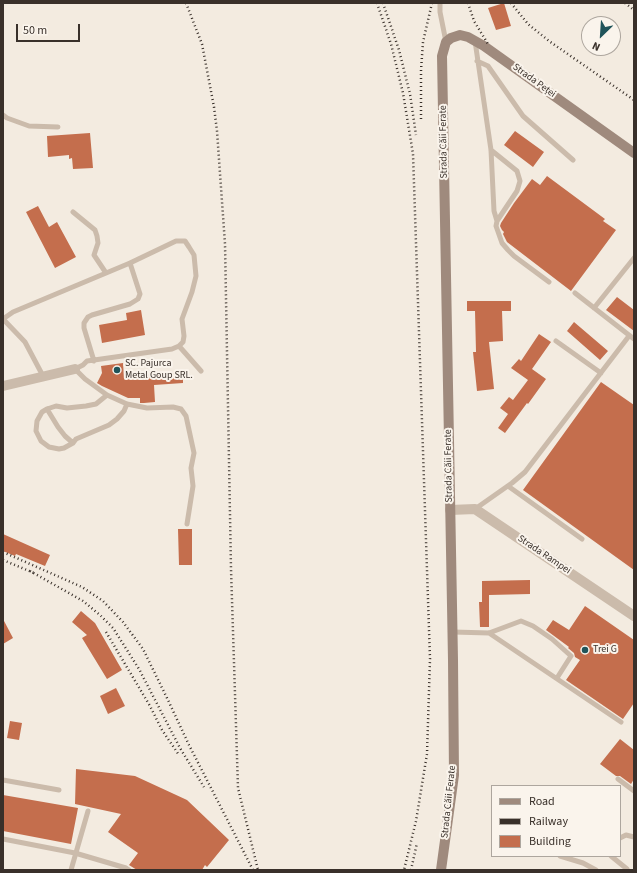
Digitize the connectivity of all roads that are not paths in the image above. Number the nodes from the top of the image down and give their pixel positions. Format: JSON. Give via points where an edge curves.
{"nodes":[{"id":1,"x":440,"y":3,"type":"edge"},
{"id":2,"x":475,"y":40,"type":"junction"},
{"id":3,"x":446,"y":42,"type":"junction"},
{"id":4,"x":477,"y":61,"type":"junction"},
{"id":5,"x":3,"y":115,"type":"edge"},
{"id":6,"x":58,"y":127,"type":"dead end"},
{"id":7,"x":490,"y":150,"type":"junction"},
{"id":8,"x":634,"y":153,"type":"edge"},
{"id":9,"x":573,"y":160,"type":"dead end"},
{"id":10,"x":73,"y":212,"type":"dead end"},
{"id":11,"x":497,"y":221,"type":"junction"},
{"id":12,"x":634,"y":258,"type":"edge"},
{"id":13,"x":130,"y":263,"type":"junction"},
{"id":14,"x":106,"y":273,"type":"junction"},
{"id":15,"x":549,"y":282,"type":"dead end"},
{"id":16,"x":575,"y":293,"type":"dead end"},
{"id":17,"x":594,"y":308,"type":"junction"},
{"id":18,"x":3,"y":319,"type":"edge"},
{"id":19,"x":632,"y":338,"type":"edge"},
{"id":20,"x":556,"y":341,"type":"dead end"},
{"id":21,"x":179,"y":346,"type":"junction"},
{"id":22,"x":94,"y":361,"type":"junction"},
{"id":23,"x":75,"y":369,"type":"junction"},
{"id":24,"x":201,"y":371,"type":"dead end"},
{"id":25,"x":601,"y":374,"type":"junction"},
{"id":26,"x":43,"y":376,"type":"junction"},
{"id":27,"x":3,"y":386,"type":"edge"},
{"id":28,"x":107,"y":395,"type":"junction"},
{"id":29,"x":128,"y":404,"type":"junction"},
{"id":30,"x":46,"y":409,"type":"junction"},
{"id":31,"x":73,"y":443,"type":"junction"},
{"id":32,"x":508,"y":486,"type":"junction"},
{"id":33,"x":475,"y":509,"type":"junction"},
{"id":34,"x":450,"y":510,"type":"junction"},
{"id":35,"x":187,"y":524,"type":"dead end"},
{"id":36,"x":582,"y":539,"type":"dead end"},
{"id":37,"x":634,"y":616,"type":"edge"},
{"id":38,"x":452,"y":632,"type":"junction"},
{"id":39,"x":489,"y":633,"type":"junction"},
{"id":40,"x":557,"y":678,"type":"junction"},
{"id":41,"x":621,"y":722,"type":"dead end"},
{"id":42,"x":618,"y":779,"type":"dead end"},
{"id":43,"x":3,"y":780,"type":"edge"},
{"id":44,"x":59,"y":790,"type":"dead end"},
{"id":45,"x":634,"y":791,"type":"edge"},
{"id":46,"x":88,"y":811,"type":"dead end"},
{"id":47,"x":634,"y":837,"type":"edge"},
{"id":48,"x":621,"y":838,"type":"edge"},
{"id":49,"x":3,"y":839,"type":"edge"},
{"id":50,"x":75,"y":853,"type":"junction"},
{"id":51,"x":563,"y":857,"type":"edge"},
{"id":52,"x":612,"y":857,"type":"edge"},
{"id":53,"x":627,"y":869,"type":"edge"},
{"id":54,"x":70,"y":870,"type":"edge"},
{"id":55,"x":129,"y":870,"type":"edge"},
{"id":56,"x":441,"y":870,"type":"edge"},
{"id":57,"x":596,"y":870,"type":"edge"}],
"edges":[{"from":1,"to":3,"type":"lane"},
{"from":2,"to":3,"type":"street","name":"Strada Peței","via":[[460,35]]},
{"from":2,"to":4,"type":"lane"},
{"from":2,"to":8,"type":"street","name":"Strada Peței"},
{"from":3,"to":34,"type":"street","name":"Strada Căii Ferate","via":[[442,61]]},
{"from":4,"to":7,"type":"lane"},
{"from":4,"to":9,"type":"lane","via":[[488,66],[523,116]]},
{"from":5,"to":6,"type":"lane","via":[[29,126]]},
{"from":7,"to":11,"type":"lane","via":[[494,211]]},
{"from":7,"to":11,"type":"lane","via":[[517,171],[520,181]]},
{"from":10,"to":14,"type":"lane","via":[[95,230],[98,243],[94,255]]},
{"from":11,"to":15,"type":"lane","via":[[496,226],[502,243],[514,256]]},
{"from":12,"to":17,"type":"lane"},
{"from":13,"to":14,"type":"lane"},
{"from":13,"to":21,"type":"lane","via":[[176,241],[185,241],[191,251],[196,264],[196,276],[182,319],[184,336]]},
{"from":13,"to":22,"type":"lane","via":[[140,294],[138,299],[88,317],[84,323]]},
{"from":14,"to":18,"type":"lane","via":[[12,312]]},
{"from":16,"to":17,"type":"lane"},
{"from":17,"to":19,"type":"lane"},
{"from":18,"to":26,"type":"lane","via":[[25,342]]},
{"from":19,"to":25,"type":"lane"},
{"from":20,"to":25,"type":"lane"},
{"from":21,"to":22,"type":"lane"},
{"from":21,"to":24,"type":"lane"},
{"from":22,"to":23,"type":"lane"},
{"from":23,"to":26,"type":"street"},
{"from":23,"to":28,"type":"lane"},
{"from":25,"to":32,"type":"lane","via":[[525,472]]},
{"from":26,"to":27,"type":"street"},
{"from":28,"to":29,"type":"lane"},
{"from":28,"to":30,"type":"lane","via":[[96,404]]},
{"from":29,"to":31,"type":"lane","via":[[124,412],[113,422],[76,439]]},
{"from":29,"to":35,"type":"lane","via":[[147,408],[173,407],[181,409],[186,416],[194,453],[191,468],[193,486]]},
{"from":30,"to":31,"type":"lane","via":[[61,432]]},
{"from":30,"to":31,"type":"lane","via":[[37,421],[36,431],[40,441],[49,447],[59,449]]},
{"from":32,"to":33,"type":"lane"},
{"from":32,"to":36,"type":"lane"},
{"from":33,"to":34,"type":"street"},
{"from":33,"to":37,"type":"street","name":"Strada Rampei"},
{"from":34,"to":38,"type":"street","name":"Strada Căii Ferate"},
{"from":38,"to":39,"type":"lane"},
{"from":38,"to":56,"type":"street","name":"Strada Căii Ferate","via":[[454,775]]},
{"from":39,"to":40,"type":"lane"},
{"from":39,"to":40,"type":"lane","via":[[520,621],[533,626],[571,656]]},
{"from":40,"to":41,"type":"lane"},
{"from":42,"to":45,"type":"lane"},
{"from":43,"to":44,"type":"lane"},
{"from":46,"to":50,"type":"lane"},
{"from":47,"to":48,"type":"lane","via":[[626,835]]},
{"from":49,"to":50,"type":"lane"},
{"from":50,"to":54,"type":"lane"},
{"from":50,"to":55,"type":"lane"},
{"from":51,"to":57,"type":"lane"},
{"from":52,"to":53,"type":"lane"}]}
